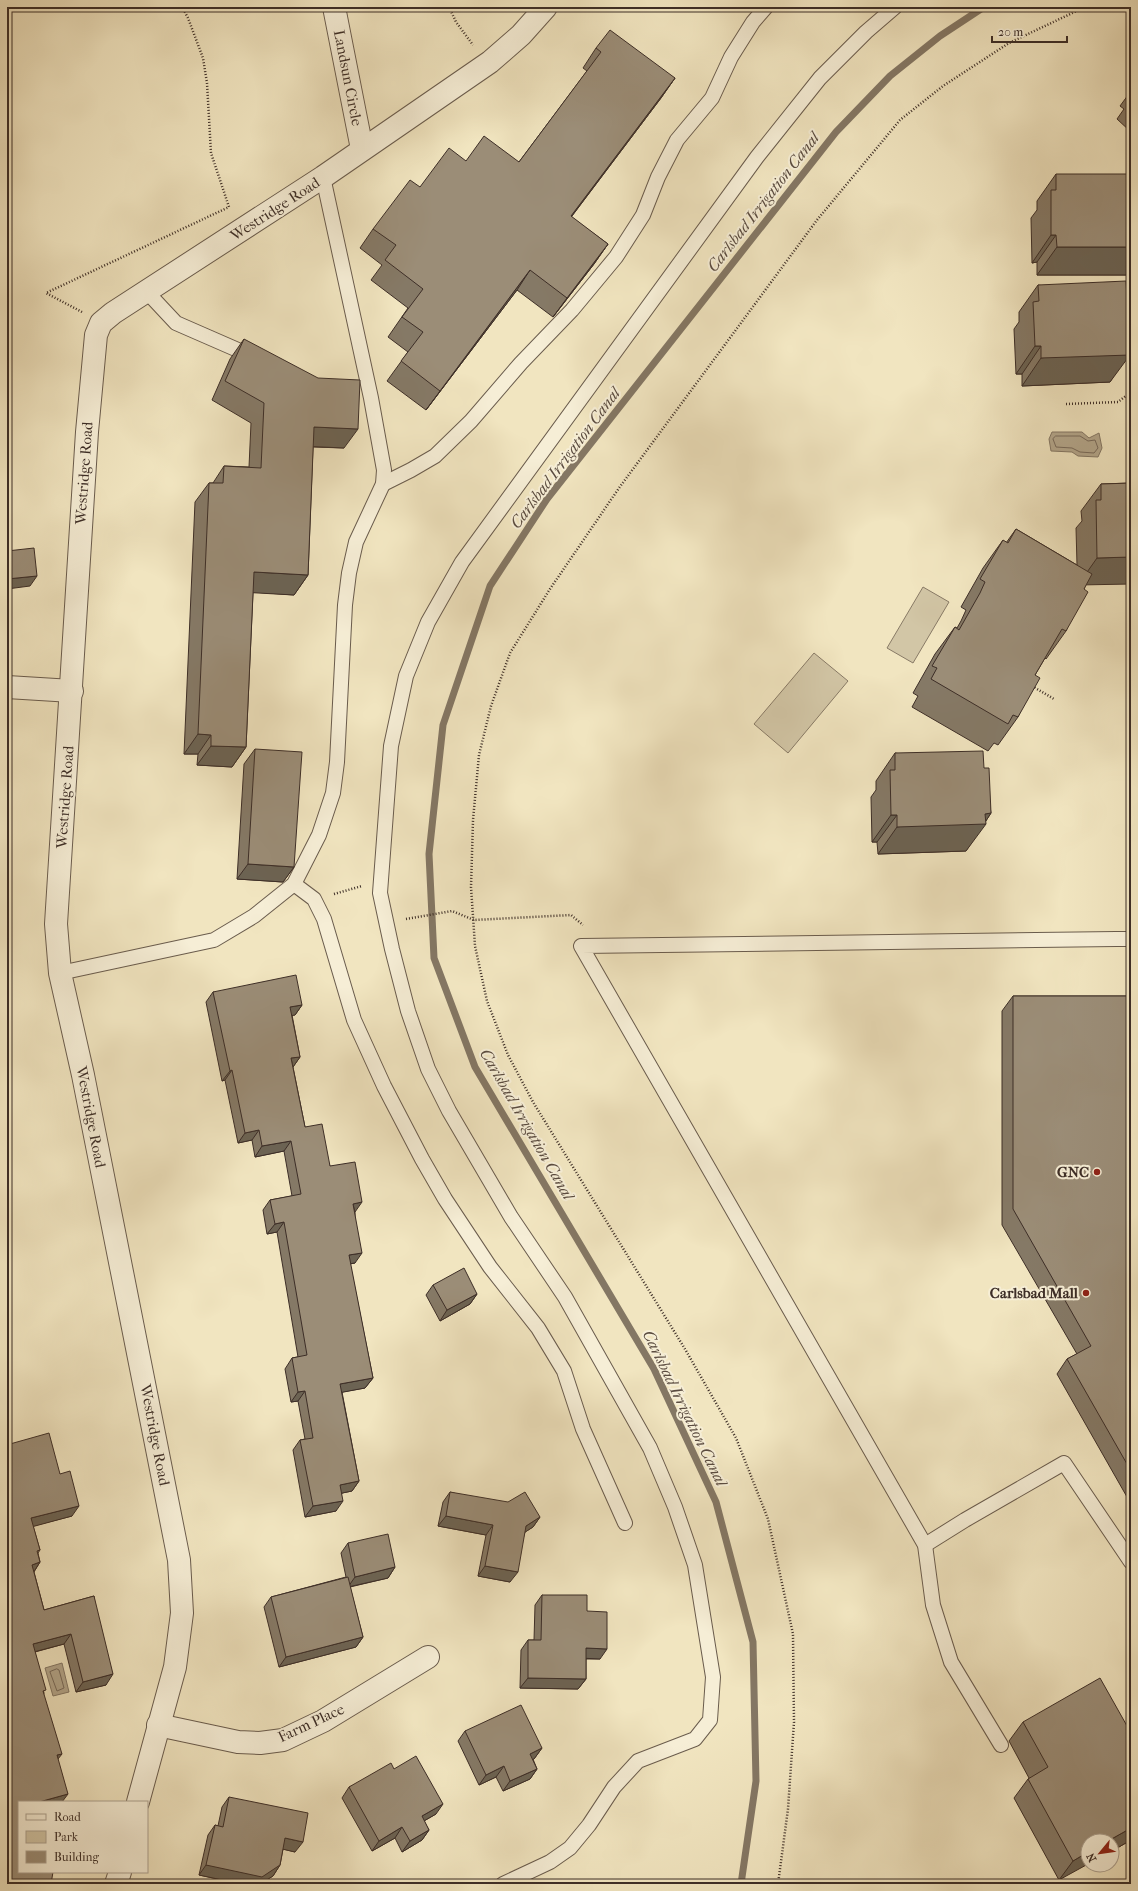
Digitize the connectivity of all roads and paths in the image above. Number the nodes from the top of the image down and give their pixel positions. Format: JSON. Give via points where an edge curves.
{"nodes":[{"id":1,"x":182,"y":7,"type":"edge"},
{"id":2,"x":334,"y":7,"type":"edge"},
{"id":3,"x":449,"y":7,"type":"edge"},
{"id":4,"x":546,"y":7,"type":"edge"},
{"id":5,"x":766,"y":7,"type":"edge"},
{"id":6,"x":895,"y":7,"type":"edge"},
{"id":7,"x":1085,"y":7,"type":"edge"},
{"id":8,"x":475,"y":47,"type":"dead end"},
{"id":9,"x":362,"y":149,"type":"junction"},
{"id":10,"x":323,"y":177,"type":"junction"},
{"id":11,"x":147,"y":292,"type":"junction"},
{"id":12,"x":101,"y":323,"type":"junction"},
{"id":13,"x":263,"y":361,"type":"edge"},
{"id":14,"x":1131,"y":392,"type":"edge"},
{"id":15,"x":1066,"y":404,"type":"dead end"},
{"id":16,"x":383,"y":484,"type":"junction"},
{"id":17,"x":1028,"y":684,"type":"edge"},
{"id":18,"x":7,"y":687,"type":"edge"},
{"id":19,"x":72,"y":691,"type":"junction"},
{"id":20,"x":1054,"y":699,"type":"dead end"},
{"id":21,"x":381,"y":881,"type":"junction"},
{"id":22,"x":294,"y":884,"type":"junction"},
{"id":23,"x":314,"y":899,"type":"junction"},
{"id":24,"x":474,"y":920,"type":"junction"},
{"id":25,"x":387,"y":922,"type":"junction"},
{"id":26,"x":1131,"y":938,"type":"edge"},
{"id":27,"x":606,"y":945,"type":"junction"},
{"id":28,"x":60,"y":973,"type":"junction"},
{"id":29,"x":625,"y":1523,"type":"dead end"},
{"id":30,"x":925,"y":1545,"type":"junction"},
{"id":31,"x":1131,"y":1562,"type":"edge"},
{"id":32,"x":428,"y":1657,"type":"dead end"},
{"id":33,"x":158,"y":1725,"type":"junction"},
{"id":34,"x":1001,"y":1746,"type":"dead end"},
{"id":35,"x":138,"y":1801,"type":"edge"},
{"id":36,"x":120,"y":1873,"type":"edge"},
{"id":37,"x":116,"y":1884,"type":"edge"},
{"id":38,"x":503,"y":1884,"type":"edge"},
{"id":39,"x":778,"y":1884,"type":"edge"}],
"edges":[{"from":1,"to":12,"type":"path","via":[[203,58],[211,153],[229,207],[46,292]]},
{"from":2,"to":9,"type":"street","name":"Landsun Circle"},
{"from":3,"to":8,"type":"path","via":[[456,22]]},
{"from":4,"to":9,"type":"street","name":"Westridge Road","via":[[521,35],[490,62]]},
{"from":5,"to":16,"type":"lane","via":[[753,22],[731,57],[712,98],[677,140],[658,177],[643,215],[616,257],[572,310],[521,362],[471,421],[435,456]]},
{"from":6,"to":21,"type":"lane","via":[[820,78],[757,157],[462,562],[428,622],[406,676],[391,746]]},
{"from":7,"to":24,"type":"path","via":[[1009,43],[943,86],[900,120],[817,220],[619,488],[550,589],[510,653],[491,706],[479,755],[473,820],[471,887]]},
{"from":9,"to":10,"type":"street","name":"Westridge Road"},
{"from":10,"to":11,"type":"street","name":"Westridge Road"},
{"from":10,"to":16,"type":"lane","via":[[372,398],[384,470]]},
{"from":11,"to":12,"type":"street","name":"Westridge Road"},
{"from":11,"to":13,"type":"lane","via":[[176,322]]},
{"from":12,"to":19,"type":"street","name":"Westridge Road","via":[[96,335],[87,424]]},
{"from":14,"to":15,"type":"path","via":[[1118,402]]},
{"from":16,"to":22,"type":"lane","via":[[356,542],[349,573],[333,793],[320,835]]},
{"from":17,"to":20,"type":"path"},
{"from":18,"to":19,"type":"street"},
{"from":19,"to":28,"type":"street","name":"Westridge Road","via":[[56,924]]},
{"from":21,"to":23,"type":"path"},
{"from":21,"to":25,"type":"lane","via":[[380,892]]},
{"from":22,"to":23,"type":"lane"},
{"from":22,"to":28,"type":"lane","via":[[254,916],[214,940]]},
{"from":23,"to":29,"type":"lane","via":[[324,919],[354,1020],[384,1086],[445,1198],[490,1267],[538,1328],[564,1371],[583,1429]]},
{"from":24,"to":25,"type":"path","via":[[452,912]]},
{"from":24,"to":27,"type":"path","via":[[571,915]]},
{"from":24,"to":39,"type":"path","via":[[475,946],[488,1001],[508,1055],[533,1102],[685,1349],[736,1438],[768,1519],[793,1634],[794,1722],[788,1809]]},
{"from":25,"to":38,"type":"lane","via":[[408,1011],[428,1068],[442,1097],[511,1217],[565,1297],[650,1448],[675,1507],[695,1565],[713,1677],[710,1720],[695,1739],[638,1761],[614,1787],[570,1848],[550,1862]]},
{"from":26,"to":27,"type":"lane"},
{"from":27,"to":30,"type":"lane","via":[[581,946]]},
{"from":28,"to":33,"type":"street","name":"Westridge Road","via":[[83,1075],[179,1560],[182,1613],[175,1667]]},
{"from":30,"to":31,"type":"lane","via":[[1064,1463]]},
{"from":30,"to":34,"type":"lane","via":[[933,1605],[952,1662]]},
{"from":32,"to":33,"type":"street","name":"Farm Place","via":[[323,1721],[282,1740],[238,1742]]},
{"from":33,"to":35,"type":"street","name":"Westridge Road"},
{"from":36,"to":37,"type":"street"}]}
